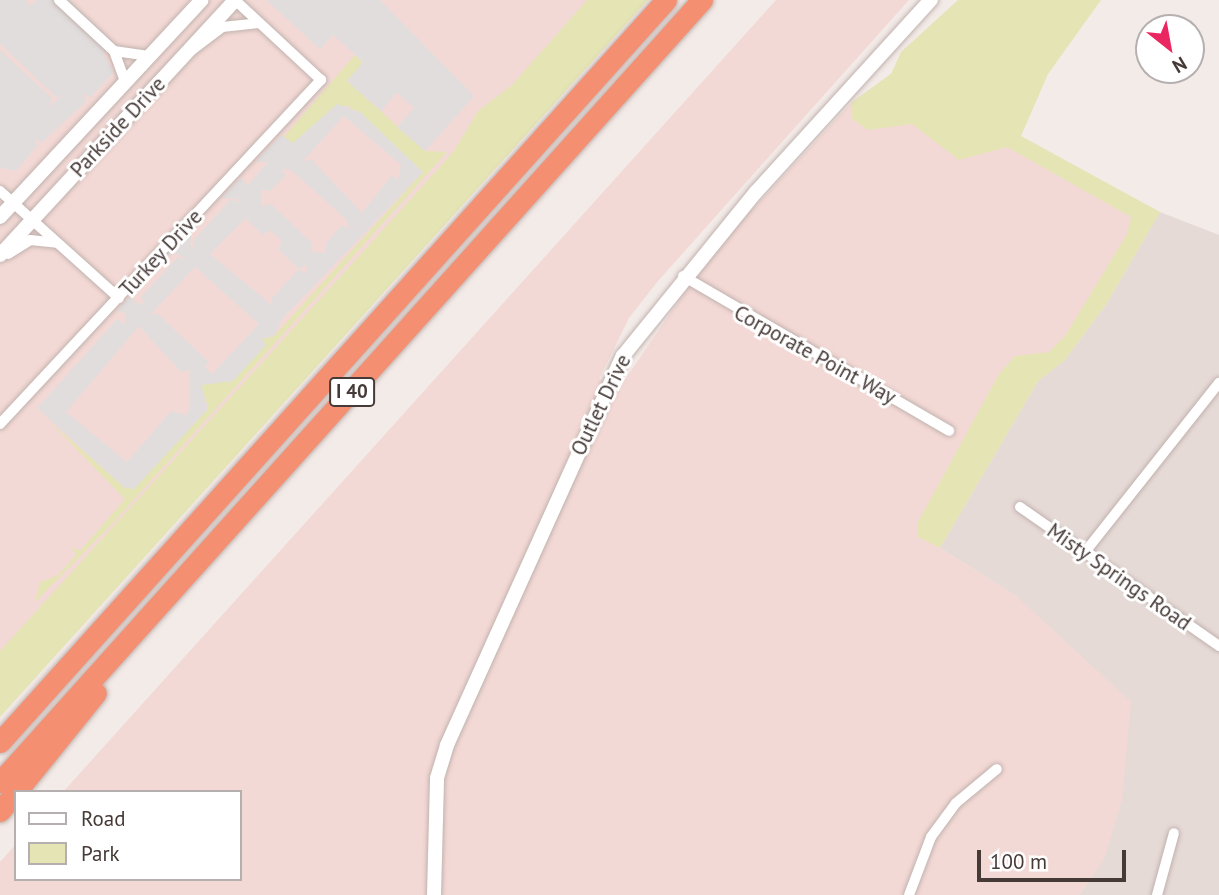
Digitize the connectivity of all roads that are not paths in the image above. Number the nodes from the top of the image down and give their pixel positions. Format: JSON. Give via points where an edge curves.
{"nodes":[{"id":1,"x":59,"y":0,"type":"edge"},
{"id":2,"x":202,"y":0,"type":"edge"},
{"id":3,"x":235,"y":0,"type":"edge"},
{"id":4,"x":666,"y":0,"type":"edge"},
{"id":5,"x":702,"y":0,"type":"edge"},
{"id":6,"x":931,"y":0,"type":"edge"},
{"id":7,"x":259,"y":23,"type":"junction"},
{"id":8,"x":114,"y":51,"type":"junction"},
{"id":9,"x":187,"y":53,"type":"junction"},
{"id":10,"x":149,"y":56,"type":"junction"},
{"id":11,"x":125,"y":82,"type":"junction"},
{"id":12,"x":0,"y":191,"type":"edge"},
{"id":13,"x":14,"y":203,"type":"junction"},
{"id":14,"x":0,"y":218,"type":"edge"},
{"id":15,"x":32,"y":220,"type":"junction"},
{"id":16,"x":58,"y":243,"type":"junction"},
{"id":17,"x":0,"y":257,"type":"edge"},
{"id":18,"x":683,"y":276,"type":"junction"},
{"id":19,"x":119,"y":298,"type":"junction"},
{"id":20,"x":1219,"y":383,"type":"edge"},
{"id":21,"x":0,"y":424,"type":"edge"},
{"id":22,"x":948,"y":431,"type":"dead end"},
{"id":23,"x":1020,"y":507,"type":"dead end"},
{"id":24,"x":1085,"y":552,"type":"junction"},
{"id":25,"x":141,"y":624,"type":"junction"},
{"id":26,"x":1218,"y":644,"type":"edge"},
{"id":27,"x":46,"y":688,"type":"junction"},
{"id":28,"x":0,"y":732,"type":"edge"},
{"id":29,"x":0,"y":742,"type":"edge"},
{"id":30,"x":997,"y":769,"type":"dead end"},
{"id":31,"x":0,"y":782,"type":"edge"},
{"id":32,"x":18,"y":790,"type":"edge"},
{"id":33,"x":14,"y":794,"type":"edge"},
{"id":34,"x":0,"y":811,"type":"edge"},
{"id":35,"x":1174,"y":834,"type":"dead end"},
{"id":36,"x":434,"y":895,"type":"edge"},
{"id":37,"x":909,"y":895,"type":"edge"},
{"id":38,"x":1157,"y":895,"type":"edge"}],
"edges":[{"from":1,"to":8,"type":"street"},
{"from":2,"to":10,"type":"street","name":"Parkside Drive"},
{"from":3,"to":7,"type":"street"},
{"from":3,"to":9,"type":"street","name":"Parkside Drive"},
{"from":4,"to":27,"type":"highway","number":"I 40"},
{"from":5,"to":25,"type":"highway","number":"I 40"},
{"from":6,"to":18,"type":"street","name":"Outlet Drive"},
{"from":7,"to":9,"type":"street","via":[[222,27]]},
{"from":7,"to":19,"type":"street","name":"Turkey Drive","via":[[321,80]]},
{"from":8,"to":10,"type":"street"},
{"from":8,"to":11,"type":"street"},
{"from":9,"to":15,"type":"street","name":"Parkside Drive"},
{"from":10,"to":11,"type":"street","name":"Parkside Drive"},
{"from":11,"to":13,"type":"street","name":"Parkside Drive"},
{"from":12,"to":13,"type":"street"},
{"from":13,"to":14,"type":"street","name":"Parkside Drive"},
{"from":13,"to":15,"type":"street"},
{"from":15,"to":16,"type":"street"},
{"from":15,"to":17,"type":"street","name":"Parkside Drive"},
{"from":16,"to":17,"type":"street","via":[[30,240]]},
{"from":16,"to":19,"type":"street"},
{"from":18,"to":22,"type":"street","name":"Corporate Point Way"},
{"from":18,"to":36,"type":"street","name":"Outlet Drive","via":[[613,376],[447,745],[437,778]]},
{"from":19,"to":21,"type":"street","name":"Turkey Drive"},
{"from":20,"to":24,"type":"street"},
{"from":23,"to":24,"type":"street","name":"Misty Springs Road"},
{"from":24,"to":26,"type":"street","name":"Misty Springs Road"},
{"from":25,"to":31,"type":"highway","number":"I 40"},
{"from":25,"to":32,"type":"highway","via":[[88,705]]},
{"from":27,"to":28,"type":"highway"},
{"from":27,"to":29,"type":"highway","number":"I 40"},
{"from":30,"to":37,"type":"street","via":[[956,803],[931,837]]},
{"from":33,"to":34,"type":"highway"},
{"from":35,"to":38,"type":"street"}]}
